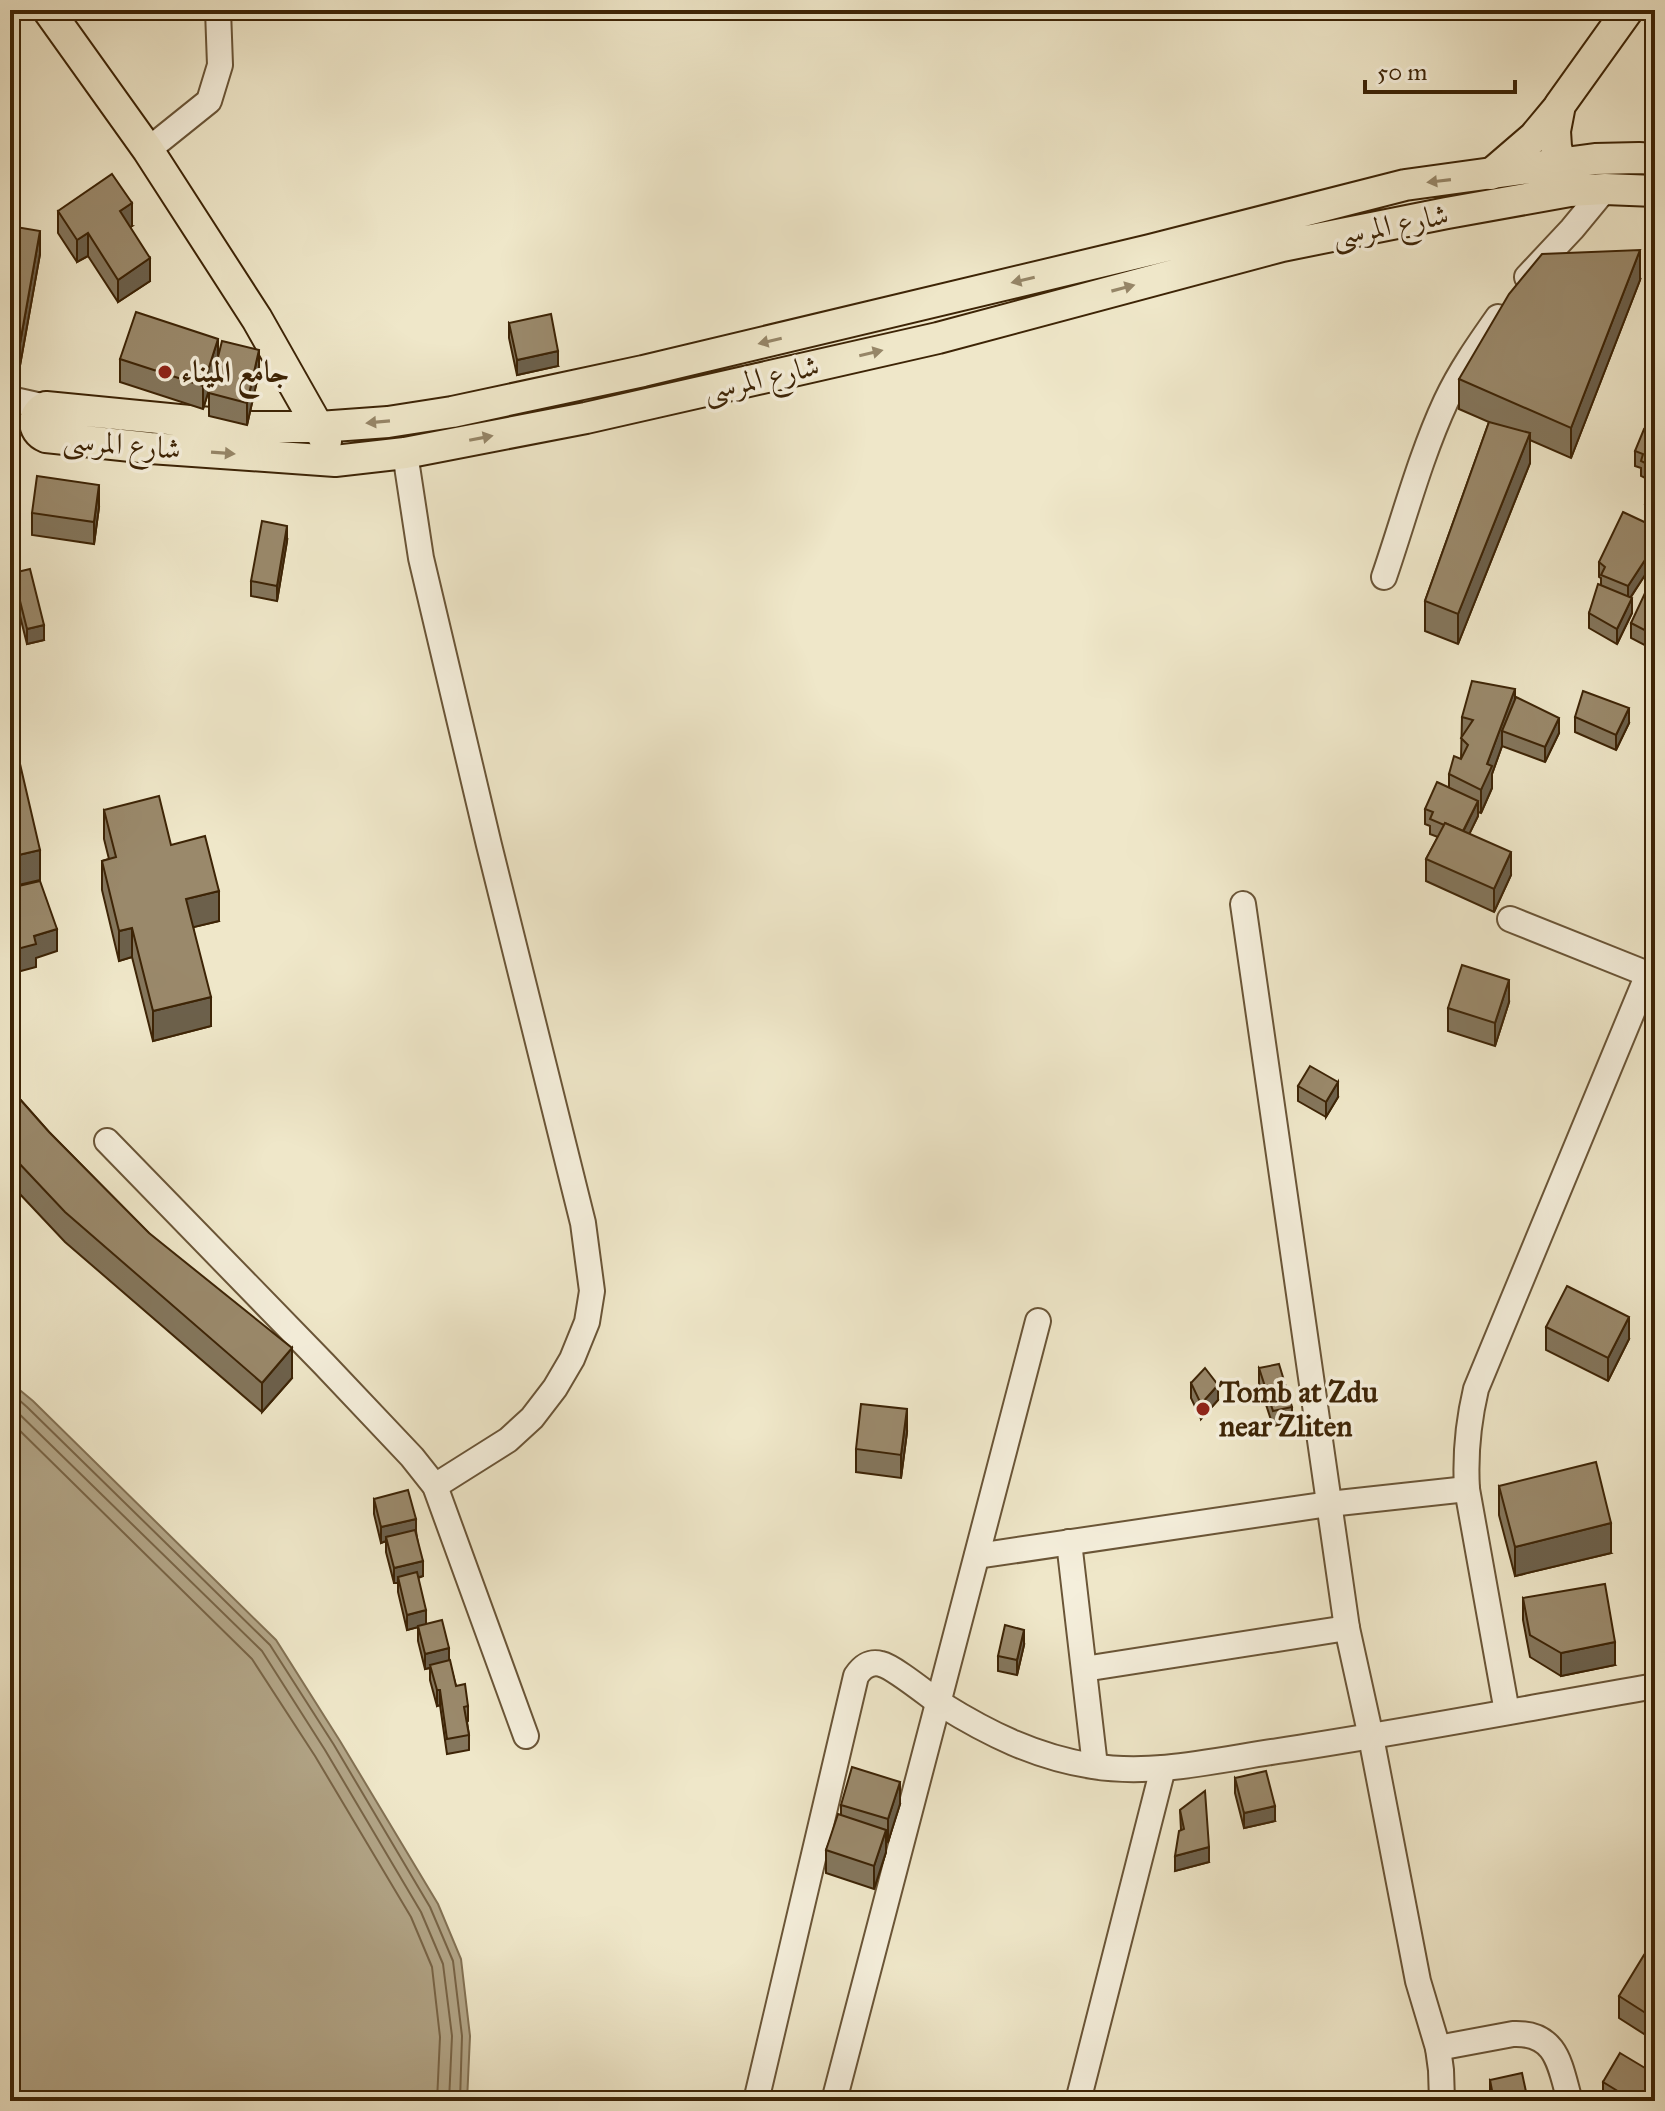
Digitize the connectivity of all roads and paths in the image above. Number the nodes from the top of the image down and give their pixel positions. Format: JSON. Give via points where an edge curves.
{"nodes":[{"id":1,"x":48,"y":10,"type":"edge"},
{"id":2,"x":218,"y":10,"type":"edge"},
{"id":3,"x":1628,"y":10,"type":"edge"},
{"id":4,"x":1567,"y":95,"type":"junction"},
{"id":5,"x":148,"y":150,"type":"junction"},
{"id":6,"x":1607,"y":159,"type":"junction"},
{"id":7,"x":1655,"y":159,"type":"edge"},
{"id":8,"x":1490,"y":174,"type":"junction"},
{"id":9,"x":1565,"y":178,"type":"junction"},
{"id":10,"x":1605,"y":189,"type":"junction"},
{"id":11,"x":1655,"y":191,"type":"edge"},
{"id":12,"x":10,"y":399,"type":"edge"},
{"id":13,"x":46,"y":407,"type":"junction"},
{"id":14,"x":319,"y":427,"type":"junction"},
{"id":15,"x":405,"y":453,"type":"junction"},
{"id":16,"x":335,"y":461,"type":"junction"},
{"id":17,"x":1384,"y":577,"type":"dead end"},
{"id":18,"x":1243,"y":904,"type":"dead end"},
{"id":19,"x":1510,"y":919,"type":"dead end"},
{"id":20,"x":1652,"y":976,"type":"edge"},
{"id":21,"x":107,"y":1141,"type":"dead end"},
{"id":22,"x":1038,"y":1321,"type":"dead end"},
{"id":23,"x":435,"y":1486,"type":"junction"},
{"id":24,"x":1467,"y":1489,"type":"junction"},
{"id":25,"x":1329,"y":1504,"type":"junction"},
{"id":26,"x":1069,"y":1542,"type":"junction"},
{"id":27,"x":977,"y":1556,"type":"junction"},
{"id":28,"x":1347,"y":1628,"type":"junction"},
{"id":29,"x":1084,"y":1669,"type":"junction"},
{"id":30,"x":1655,"y":1686,"type":"edge"},
{"id":31,"x":939,"y":1702,"type":"junction"},
{"id":32,"x":1507,"y":1712,"type":"junction"},
{"id":33,"x":526,"y":1736,"type":"dead end"},
{"id":34,"x":1371,"y":1737,"type":"junction"},
{"id":35,"x":1095,"y":1766,"type":"junction"},
{"id":36,"x":1163,"y":1768,"type":"junction"},
{"id":37,"x":1438,"y":2048,"type":"junction"},
{"id":38,"x":756,"y":2101,"type":"edge"},
{"id":39,"x":834,"y":2101,"type":"edge"},
{"id":40,"x":1078,"y":2101,"type":"edge"},
{"id":41,"x":1442,"y":2101,"type":"edge"},
{"id":42,"x":1570,"y":2101,"type":"edge"}],
"edges":[{"from":1,"to":5,"type":"main road"},
{"from":2,"to":5,"type":"street","via":[[220,65],[209,101]]},
{"from":3,"to":4,"type":"main road"},
{"from":4,"to":6,"type":"main road","via":[[1564,129],[1569,140]]},
{"from":4,"to":8,"type":"main road","via":[[1534,137]]},
{"from":4,"to":9,"type":"main road","via":[[1555,131]]},
{"from":5,"to":14,"type":"main road"},
{"from":6,"to":7,"type":"main road","name":"شارع المرسى"},
{"from":6,"to":9,"type":"main road","name":"شارع المرسى"},
{"from":8,"to":9,"type":"main road","name":"شارع المرسى"},
{"from":8,"to":14,"type":"main road","name":"شارع المرسى","one_way":true,"via":[[1405,185],[488,406]]},
{"from":9,"to":10,"type":"main road","name":"شارع المرسى"},
{"from":15,"to":9,"type":"main road","name":"شارع المرسى","one_way":true,"via":[[938,338],[1282,246],[1447,213]]},
{"from":10,"to":11,"type":"main road","name":"شارع المرسى"},
{"from":10,"to":17,"type":"street","via":[[1525,279],[1464,367],[1433,434]]},
{"from":12,"to":13,"type":"street"},
{"from":13,"to":14,"type":"main road","name":"شارع المرسى","via":[[251,427]]},
{"from":13,"to":16,"type":"main road","name":"شارع المرسى","one_way":true,"via":[[35,418],[37,431],[46,437]]},
{"from":14,"to":16,"type":"main road"},
{"from":15,"to":16,"type":"main road","name":"شارع المرسى"},
{"from":15,"to":23,"type":"street","via":[[421,558],[583,1223],[592,1291],[572,1359],[532,1418],[508,1440]]},
{"from":18,"to":25,"type":"street"},
{"from":19,"to":20,"type":"street"},
{"from":20,"to":24,"type":"street","via":[[1476,1389],[1467,1437]]},
{"from":21,"to":23,"type":"street"},
{"from":22,"to":27,"type":"street"},
{"from":23,"to":33,"type":"street"},
{"from":24,"to":25,"type":"street"},
{"from":24,"to":32,"type":"street"},
{"from":25,"to":26,"type":"street"},
{"from":25,"to":28,"type":"street"},
{"from":26,"to":27,"type":"street"},
{"from":26,"to":29,"type":"street"},
{"from":27,"to":31,"type":"street"},
{"from":28,"to":29,"type":"street"},
{"from":28,"to":34,"type":"street"},
{"from":29,"to":35,"type":"street"},
{"from":30,"to":32,"type":"street"},
{"from":31,"to":35,"type":"street","via":[[1008,1742]]},
{"from":31,"to":38,"type":"street","via":[[885,1665],[869,1664],[856,1676]]},
{"from":31,"to":39,"type":"street"},
{"from":32,"to":34,"type":"street"},
{"from":34,"to":36,"type":"street"},
{"from":34,"to":37,"type":"street","via":[[1418,1981]]},
{"from":35,"to":36,"type":"street"},
{"from":36,"to":40,"type":"street"},
{"from":37,"to":41,"type":"street"},
{"from":37,"to":42,"type":"street","via":[[1522,2033],[1538,2038],[1558,2059]]}]}
